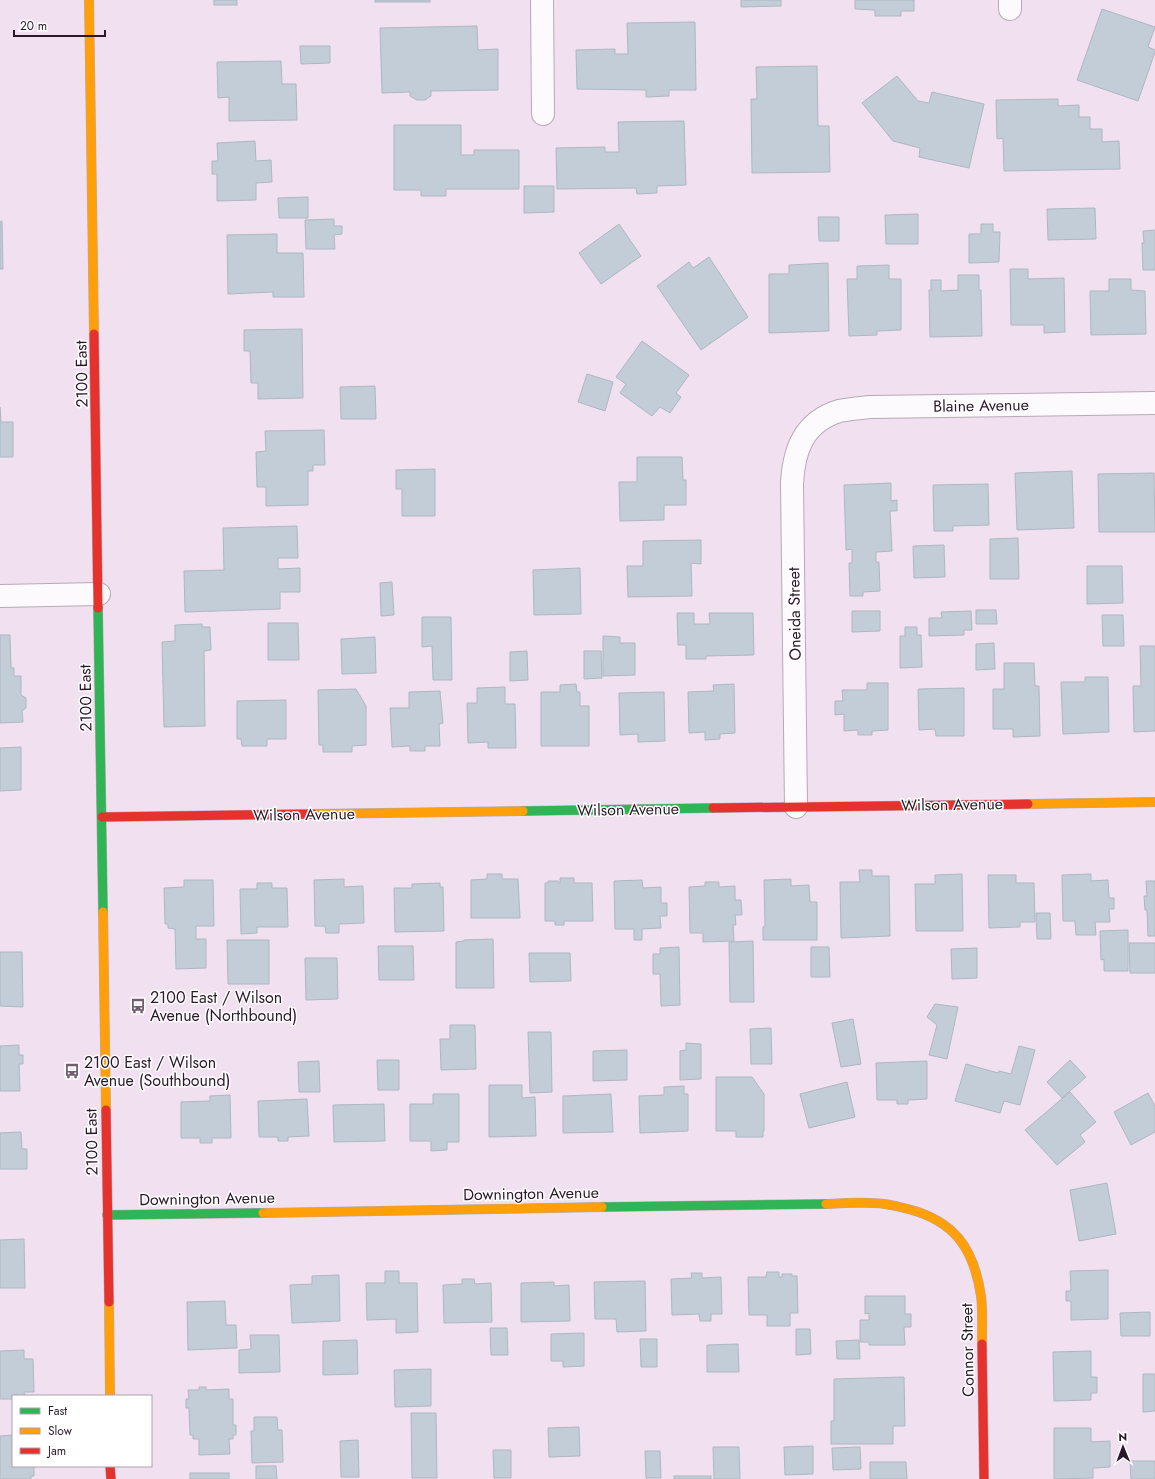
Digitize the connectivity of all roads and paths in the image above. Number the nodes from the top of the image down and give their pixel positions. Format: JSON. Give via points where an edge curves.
{"nodes":[{"id":1,"x":89,"y":0,"type":"edge"},
{"id":2,"x":542,"y":0,"type":"edge"},
{"id":3,"x":543,"y":114,"type":"dead end"},
{"id":4,"x":1155,"y":403,"type":"edge"},
{"id":5,"x":812,"y":426,"type":"joint"},
{"id":6,"x":98,"y":594,"type":"junction"},
{"id":7,"x":0,"y":596,"type":"edge"},
{"id":8,"x":1155,"y":802,"type":"edge"},
{"id":9,"x":796,"y":806,"type":"junction"},
{"id":10,"x":102,"y":817,"type":"junction"},
{"id":11,"x":107,"y":1215,"type":"junction"},
{"id":12,"x":951,"y":1229,"type":"joint"},
{"id":13,"x":110,"y":1395,"type":"edge"},
{"id":14,"x":110,"y":1467,"type":"edge"},
{"id":15,"x":111,"y":1479,"type":"edge"},
{"id":16,"x":984,"y":1479,"type":"edge"}],
"edges":[{"from":1,"to":6,"type":"street","name":"2100 East"},
{"from":2,"to":3,"type":"street"},
{"from":4,"to":5,"type":"street","name":"Blaine Avenue","via":[[870,407],[839,412]]},
{"from":5,"to":9,"type":"street","name":"Oneida Street","via":[[796,453],[792,483]]},
{"from":6,"to":7,"type":"street"},
{"from":6,"to":10,"type":"street","name":"2100 East"},
{"from":8,"to":9,"type":"street","name":"Wilson Avenue"},
{"from":9,"to":10,"type":"street","name":"Wilson Avenue"},
{"from":10,"to":11,"type":"street","name":"2100 East"},
{"from":11,"to":12,"type":"street","name":"Downington Avenue","via":[[873,1204],[913,1211],[933,1218]]},
{"from":11,"to":13,"type":"street","name":"2100 East"},
{"from":12,"to":16,"type":"street","name":"Connor Street","via":[[972,1260],[981,1297]]},
{"from":14,"to":15,"type":"street"}]}
